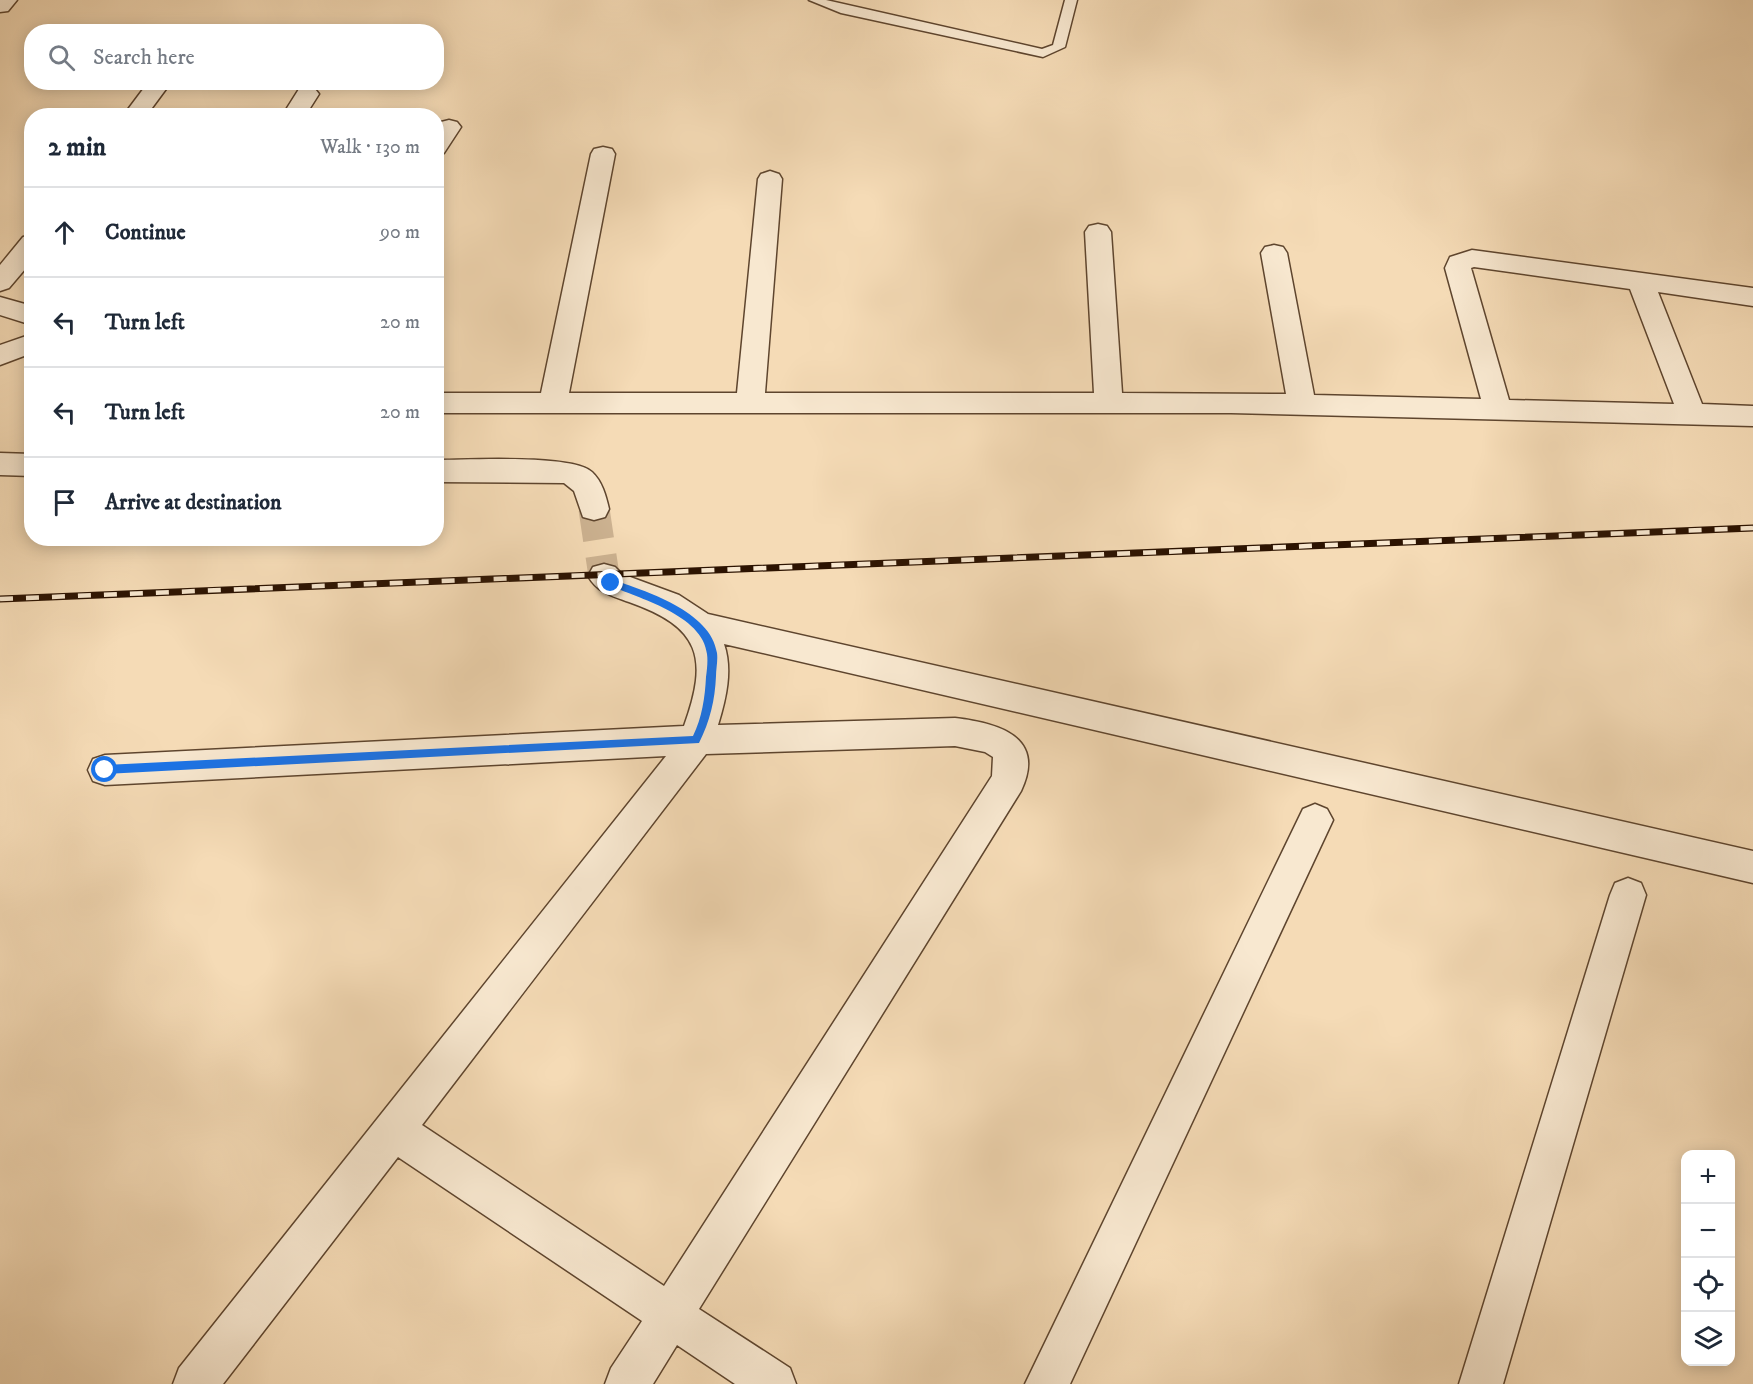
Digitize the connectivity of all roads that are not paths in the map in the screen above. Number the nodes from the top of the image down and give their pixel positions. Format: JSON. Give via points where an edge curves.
{"nodes":[{"id":1,"x":6,"y":0,"type":"edge"},
{"id":2,"x":814,"y":0,"type":"edge"},
{"id":3,"x":1071,"y":0,"type":"edge"},
{"id":4,"x":0,"y":6,"type":"edge"},
{"id":5,"x":154,"y":90,"type":"edge"},
{"id":6,"x":307,"y":94,"type":"dead end"},
{"id":7,"x":140,"y":108,"type":"edge"},
{"id":8,"x":298,"y":108,"type":"edge"},
{"id":9,"x":449,"y":127,"type":"dead end"},
{"id":10,"x":444,"y":135,"type":"edge"},
{"id":11,"x":603,"y":154,"type":"dead end"},
{"id":12,"x":770,"y":180,"type":"dead end"},
{"id":13,"x":1098,"y":232,"type":"dead end"},
{"id":14,"x":24,"y":253,"type":"edge"},
{"id":15,"x":1274,"y":253,"type":"dead end"},
{"id":16,"x":1640,"y":281,"type":"junction"},
{"id":17,"x":0,"y":282,"type":"edge"},
{"id":18,"x":1753,"y":297,"type":"edge"},
{"id":19,"x":0,"y":306,"type":"edge"},
{"id":20,"x":24,"y":314,"type":"edge"},
{"id":21,"x":24,"y":347,"type":"edge"},
{"id":22,"x":0,"y":355,"type":"edge"},
{"id":23,"x":444,"y":403,"type":"edge"},
{"id":24,"x":553,"y":403,"type":"junction"},
{"id":25,"x":750,"y":403,"type":"junction"},
{"id":26,"x":1109,"y":403,"type":"junction"},
{"id":27,"x":1302,"y":404,"type":"junction"},
{"id":28,"x":1498,"y":410,"type":"junction"},
{"id":29,"x":1692,"y":415,"type":"junction"},
{"id":30,"x":1753,"y":416,"type":"edge"},
{"id":31,"x":0,"y":464,"type":"edge"},
{"id":32,"x":24,"y":465,"type":"edge"},
{"id":33,"x":444,"y":471,"type":"edge"},
{"id":34,"x":594,"y":509,"type":"tunnel mouth"},
{"id":35,"x":604,"y":576,"type":"dead end"},
{"id":36,"x":698,"y":625,"type":"junction"},
{"id":37,"x":696,"y":740,"type":"junction"},
{"id":38,"x":105,"y":770,"type":"dead end"},
{"id":39,"x":1315,"y":820,"type":"dead end"},
{"id":40,"x":1753,"y":867,"type":"edge"},
{"id":41,"x":1628,"y":895,"type":"dead end"},
{"id":42,"x":393,"y":1130,"type":"junction"},
{"id":43,"x":670,"y":1315,"type":"junction"},
{"id":44,"x":195,"y":1384,"type":"edge"},
{"id":45,"x":627,"y":1384,"type":"edge"},
{"id":46,"x":774,"y":1384,"type":"edge"},
{"id":47,"x":1047,"y":1384,"type":"edge"},
{"id":48,"x":1480,"y":1384,"type":"edge"}],
"edges":[{"from":1,"to":4,"type":"street"},
{"from":2,"to":3,"type":"lane","via":[[1043,53],[1059,47]]},
{"from":5,"to":7,"type":"street"},
{"from":6,"to":8,"type":"street"},
{"from":9,"to":10,"type":"street"},
{"from":11,"to":24,"type":"street"},
{"from":12,"to":25,"type":"street"},
{"from":13,"to":26,"type":"street"},
{"from":14,"to":17,"type":"street"},
{"from":15,"to":27,"type":"street"},
{"from":16,"to":18,"type":"street"},
{"from":16,"to":28,"type":"street","via":[[1472,258],[1460,263],[1458,268]]},
{"from":16,"to":29,"type":"street"},
{"from":19,"to":20,"type":"street"},
{"from":21,"to":22,"type":"street"},
{"from":23,"to":24,"type":"street"},
{"from":24,"to":25,"type":"street"},
{"from":25,"to":26,"type":"street"},
{"from":26,"to":27,"type":"street"},
{"from":27,"to":28,"type":"street"},
{"from":28,"to":29,"type":"street"},
{"from":29,"to":30,"type":"street"},
{"from":31,"to":32,"type":"street"},
{"from":33,"to":34,"type":"street","via":[[566,472],[587,482]]},
{"from":35,"to":36,"type":"street","via":[[611,583],[678,610]]},
{"from":36,"to":37,"type":"street","via":[[712,651],[705,722]]},
{"from":36,"to":40,"type":"street"},
{"from":37,"to":38,"type":"street"},
{"from":37,"to":42,"type":"street"},
{"from":37,"to":43,"type":"street","via":[[955,732],[995,738],[1008,749],[1013,762],[1009,780]]},
{"from":39,"to":47,"type":"street"},
{"from":41,"to":48,"type":"street"},
{"from":42,"to":43,"type":"street"},
{"from":42,"to":44,"type":"street"},
{"from":43,"to":45,"type":"street"},
{"from":43,"to":46,"type":"street"}]}
